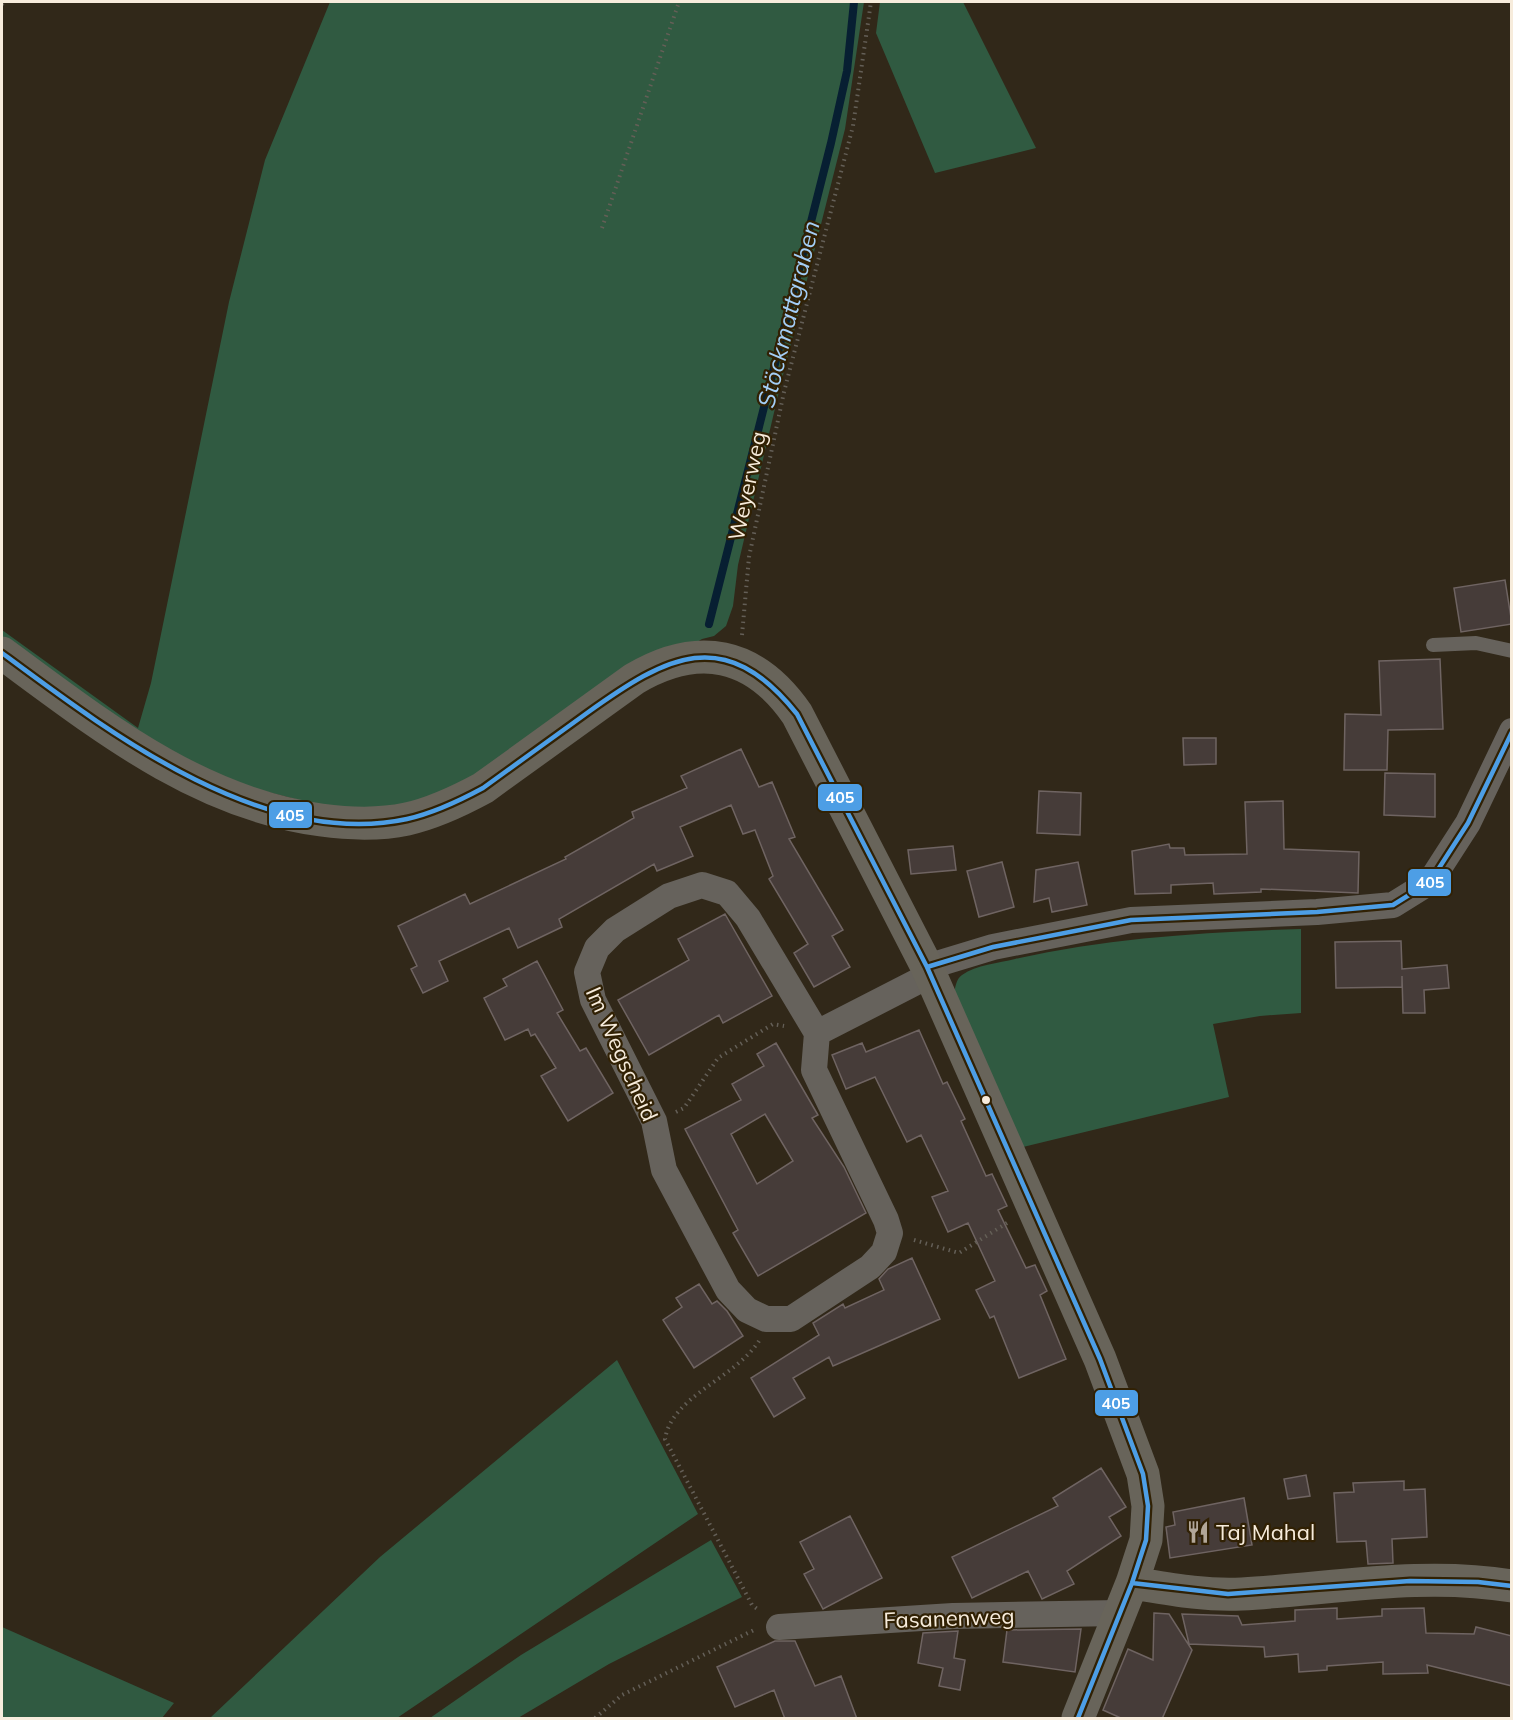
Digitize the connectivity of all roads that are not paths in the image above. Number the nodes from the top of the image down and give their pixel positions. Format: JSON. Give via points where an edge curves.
{"nodes":[{"id":1,"x":1433,"y":645,"type":"dead end"},
{"id":2,"x":1512,"y":651,"type":"edge"},
{"id":3,"x":2,"y":653,"type":"edge"},
{"id":4,"x":1512,"y":731,"type":"edge"},
{"id":5,"x":928,"y":971,"type":"junction"},
{"id":6,"x":817,"y":1034,"type":"junction"},
{"id":7,"x":1132,"y":1582,"type":"junction"},
{"id":8,"x":1512,"y":1586,"type":"edge"},
{"id":9,"x":1119,"y":1613,"type":"junction"},
{"id":10,"x":779,"y":1627,"type":"road end"},
{"id":11,"x":1078,"y":1719,"type":"edge"}],
"edges":[{"from":1,"to":2,"type":"lane","via":[[1476,643]]},
{"from":3,"to":5,"type":"street","via":[[121,740],[188,779],[263,808],[343,823],[407,819],[460,800],[483,788],[603,699],[654,667],[686,657],[738,663],[764,676],[781,691],[797,714]]},
{"from":4,"to":5,"type":"street","via":[[1468,823],[1430,882],[1393,905],[1131,920],[993,947]]},
{"from":5,"to":6,"type":"street"},
{"from":5,"to":7,"type":"street","via":[[1112,1388],[1143,1474],[1148,1506],[1146,1540]]},
{"from":6,"to":6,"type":"street","name":"Im Wegscheid","via":[[748,918],[727,893],[702,885],[669,896],[609,936],[597,948],[587,972],[593,1000],[654,1121],[664,1170],[728,1290],[747,1310],[766,1319],[792,1319],[870,1267],[884,1252],[890,1233],[814,1070]]},
{"from":7,"to":8,"type":"street","via":[[1186,1592],[1240,1594],[1437,1581]]},
{"from":7,"to":9,"type":"street"},
{"from":9,"to":10,"type":"street","name":"Fasanenweg","via":[[953,1616]]},
{"from":9,"to":11,"type":"street"}]}
